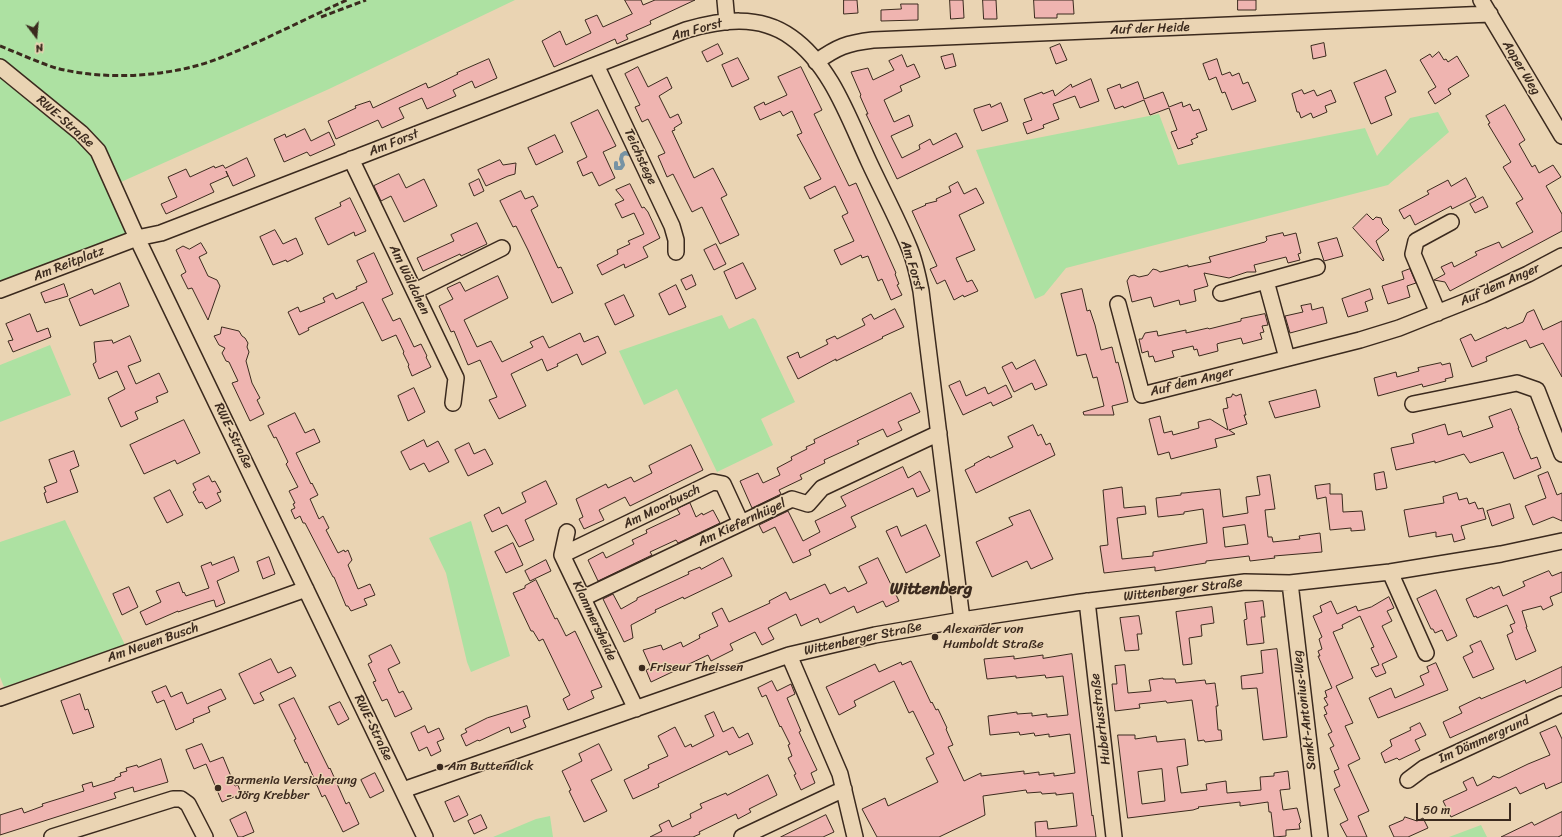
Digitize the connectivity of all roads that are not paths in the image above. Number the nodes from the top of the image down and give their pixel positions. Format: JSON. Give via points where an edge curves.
{"nodes":[{"id":1,"x":725,"y":0,"type":"edge"},
{"id":2,"x":1481,"y":0,"type":"edge"},
{"id":3,"x":1490,"y":14,"type":"junction"},
{"id":4,"x":727,"y":22,"type":"junction"},
{"id":5,"x":816,"y":62,"type":"junction"},
{"id":6,"x":596,"y":64,"type":"junction"},
{"id":7,"x":0,"y":67,"type":"edge"},
{"id":8,"x":1562,"y":136,"type":"edge"},
{"id":9,"x":351,"y":159,"type":"junction"},
{"id":10,"x":1451,"y":222,"type":"dead end"},
{"id":11,"x":137,"y":238,"type":"junction"},
{"id":12,"x":502,"y":248,"type":"dead end"},
{"id":13,"x":676,"y":252,"type":"dead end"},
{"id":14,"x":1562,"y":256,"type":"edge"},
{"id":15,"x":1317,"y":267,"type":"dead end"},
{"id":16,"x":1266,"y":281,"type":"junction"},
{"id":17,"x":0,"y":290,"type":"edge"},
{"id":18,"x":415,"y":291,"type":"junction"},
{"id":19,"x":1221,"y":293,"type":"dead end"},
{"id":20,"x":1118,"y":304,"type":"dead end"},
{"id":21,"x":1438,"y":313,"type":"junction"},
{"id":22,"x":1287,"y":358,"type":"junction"},
{"id":23,"x":453,"y":403,"type":"dead end"},
{"id":24,"x":1413,"y":404,"type":"dead end"},
{"id":25,"x":939,"y":433,"type":"junction"},
{"id":26,"x":1562,"y":454,"type":"edge"},
{"id":27,"x":741,"y":523,"type":"junction"},
{"id":28,"x":567,"y":532,"type":"dead end"},
{"id":29,"x":1562,"y":541,"type":"edge"},
{"id":30,"x":562,"y":555,"type":"junction"},
{"id":31,"x":1390,"y":572,"type":"junction"},
{"id":32,"x":1290,"y":583,"type":"junction"},
{"id":33,"x":306,"y":589,"type":"junction"},
{"id":34,"x":583,"y":598,"type":"junction"},
{"id":35,"x":1087,"y":601,"type":"junction"},
{"id":36,"x":962,"y":620,"type":"junction"},
{"id":37,"x":1426,"y":653,"type":"dead end"},
{"id":38,"x":789,"y":655,"type":"junction"},
{"id":39,"x":0,"y":698,"type":"edge"},
{"id":40,"x":1562,"y":704,"type":"edge"},
{"id":41,"x":636,"y":709,"type":"junction"},
{"id":42,"x":1408,"y":780,"type":"dead end"},
{"id":43,"x":844,"y":789,"type":"junction"},
{"id":44,"x":403,"y":790,"type":"junction"},
{"id":45,"x":52,"y":837,"type":"edge"},
{"id":46,"x":205,"y":837,"type":"edge"},
{"id":47,"x":425,"y":837,"type":"edge"},
{"id":48,"x":742,"y":837,"type":"edge"},
{"id":49,"x":855,"y":837,"type":"edge"},
{"id":50,"x":1114,"y":837,"type":"edge"},
{"id":51,"x":1320,"y":837,"type":"edge"}],
"edges":[{"from":1,"to":4,"type":"street"},
{"from":2,"to":3,"type":"street","name":"Aaper Weg"},
{"from":3,"to":5,"type":"street","name":"Auf der Heide","via":[[873,40],[851,42]]},
{"from":3,"to":8,"type":"street","name":"Aaper Weg"},
{"from":4,"to":5,"type":"street","name":"Am Forst","via":[[747,21],[767,25],[790,36]]},
{"from":4,"to":6,"type":"street","name":"Am Forst","via":[[706,24],[686,30]]},
{"from":5,"to":25,"type":"street","name":"Am Forst","via":[[829,80],[909,248],[921,291]]},
{"from":6,"to":9,"type":"street","name":"Am Forst"},
{"from":6,"to":13,"type":"street","name":"Teichstege","via":[[672,226]]},
{"from":7,"to":11,"type":"street","name":"RWE-Straße","via":[[82,133],[98,151]]},
{"from":9,"to":11,"type":"street","name":"Am Forst","via":[[161,233]]},
{"from":9,"to":18,"type":"street","name":"Am Wäldchen"},
{"from":10,"to":21,"type":"street","via":[[1416,240],[1413,254]]},
{"from":11,"to":17,"type":"street","name":"Am Reitplatz"},
{"from":11,"to":33,"type":"street","name":"RWE-Straße"},
{"from":12,"to":18,"type":"street"},
{"from":14,"to":21,"type":"street","name":"Auf dem Anger","via":[[1528,274]]},
{"from":15,"to":16,"type":"street"},
{"from":16,"to":19,"type":"street"},
{"from":16,"to":22,"type":"street"},
{"from":18,"to":23,"type":"street","name":"Am Wäldchen","via":[[456,378]]},
{"from":20,"to":22,"type":"street","name":"Auf dem Anger","via":[[1142,395]]},
{"from":21,"to":22,"type":"street","name":"Auf dem Anger","via":[[1360,340]]},
{"from":24,"to":26,"type":"street","via":[[1517,383],[1536,390]]},
{"from":25,"to":27,"type":"street","name":"Am Kiefernhügel","via":[[822,488],[808,504],[792,499]]},
{"from":25,"to":36,"type":"street","name":"Am Forst"},
{"from":27,"to":30,"type":"street","name":"Am Moorbusch","via":[[723,484],[713,482]]},
{"from":27,"to":34,"type":"street","name":"Am Kiefernhügel"},
{"from":28,"to":30,"type":"street"},
{"from":29,"to":31,"type":"street","name":"Wittenberger Straße"},
{"from":30,"to":34,"type":"street","name":"Klammersheide"},
{"from":31,"to":32,"type":"street","name":"Wittenberger Straße"},
{"from":31,"to":37,"type":"street"},
{"from":32,"to":35,"type":"street","name":"Wittenberger Straße","via":[[1245,582]]},
{"from":32,"to":51,"type":"street","name":"Sankt-Antonius-Weg"},
{"from":33,"to":39,"type":"street","name":"Am Neuen Busch"},
{"from":33,"to":44,"type":"street","name":"RWE-Straße"},
{"from":34,"to":41,"type":"street","name":"Klammersheide"},
{"from":35,"to":36,"type":"street","name":"Wittenberger Straße"},
{"from":35,"to":50,"type":"street","name":"Hubertusstraße"},
{"from":36,"to":38,"type":"street","name":"Wittenberger Straße","via":[[875,635]]},
{"from":38,"to":41,"type":"street","name":"Wittenberger Straße"},
{"from":38,"to":43,"type":"street","via":[[835,760]]},
{"from":40,"to":42,"type":"street","name":"Im Dämmergrund","via":[[1424,768]]},
{"from":41,"to":44,"type":"street","name":"Wittenberger Straße"},
{"from":43,"to":48,"type":"street"},
{"from":43,"to":49,"type":"street"},
{"from":44,"to":47,"type":"street","name":"RWE-Straße"},
{"from":45,"to":46,"type":"street","via":[[173,799],[181,799],[188,804]]}]}
